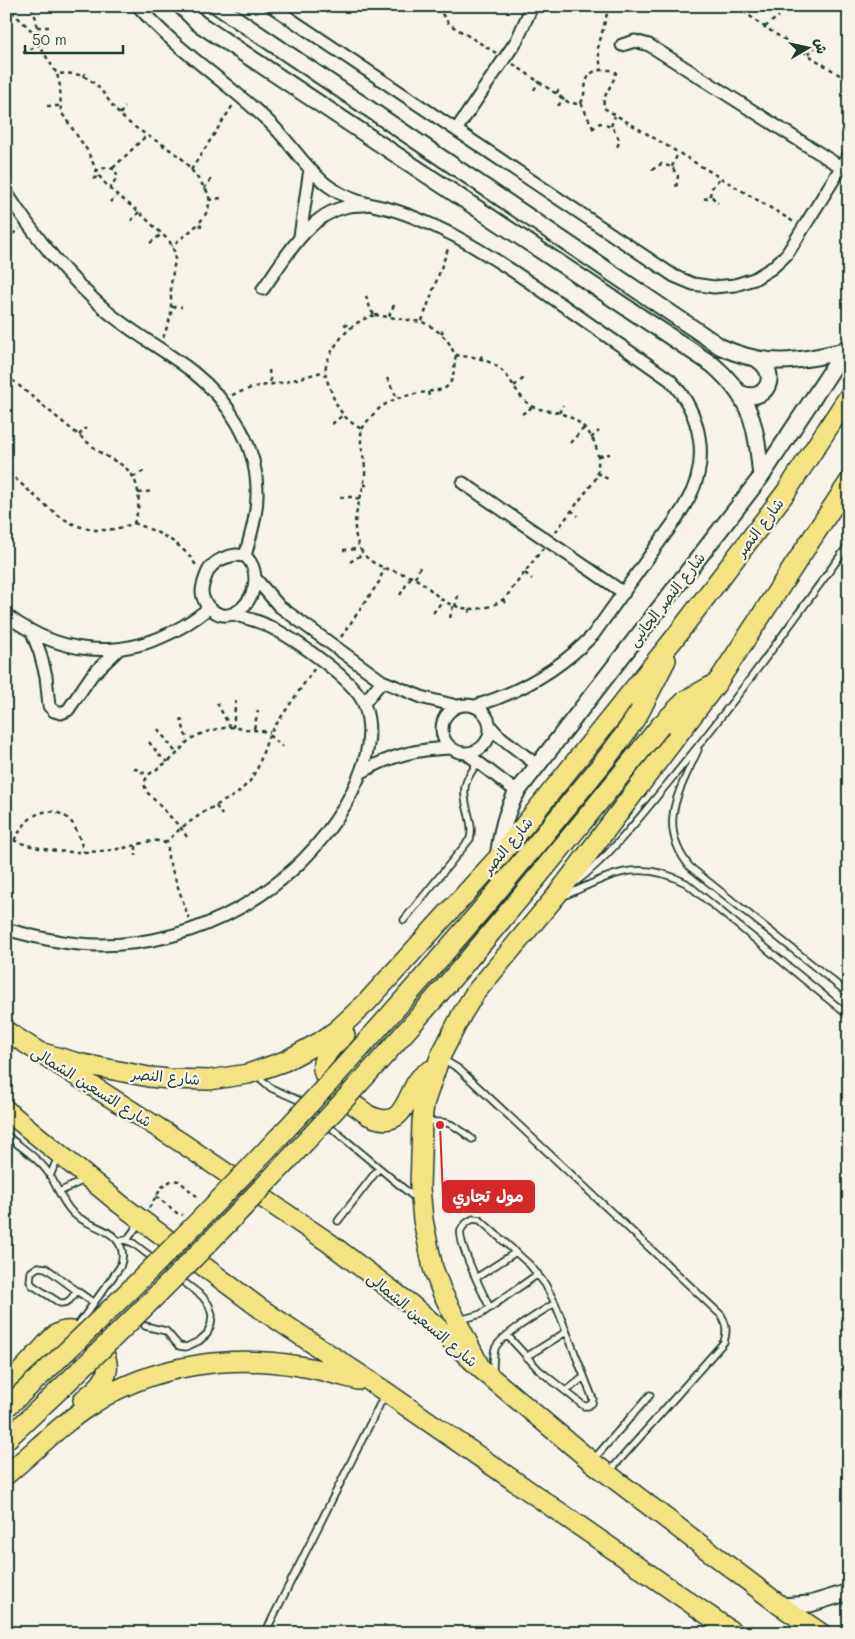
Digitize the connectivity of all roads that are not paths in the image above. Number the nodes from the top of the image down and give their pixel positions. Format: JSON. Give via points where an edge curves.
{"nodes":[{"id":1,"x":138,"y":6,"type":"edge"},
{"id":2,"x":181,"y":6,"type":"edge"},
{"id":3,"x":217,"y":6,"type":"edge"},
{"id":4,"x":271,"y":6,"type":"edge"},
{"id":5,"x":532,"y":6,"type":"edge"},
{"id":6,"x":622,"y":45,"type":"dead end"},
{"id":7,"x":456,"y":130,"type":"junction"},
{"id":8,"x":849,"y":155,"type":"edge"},
{"id":9,"x":841,"y":167,"type":"junction"},
{"id":10,"x":310,"y":169,"type":"junction"},
{"id":11,"x":6,"y":192,"type":"edge"},
{"id":12,"x":365,"y":204,"type":"junction"},
{"id":13,"x":300,"y":236,"type":"junction"},
{"id":14,"x":264,"y":289,"type":"dead end"},
{"id":15,"x":846,"y":348,"type":"edge"},
{"id":16,"x":758,"y":360,"type":"junction"},
{"id":17,"x":740,"y":393,"type":"junction"},
{"id":18,"x":849,"y":396,"type":"edge"},
{"id":19,"x":761,"y":477,"type":"junction"},
{"id":20,"x":849,"y":482,"type":"edge"},
{"id":21,"x":463,"y":483,"type":"dead end"},
{"id":22,"x":849,"y":544,"type":"edge"},
{"id":23,"x":245,"y":556,"type":"junction"},
{"id":24,"x":255,"y":578,"type":"junction"},
{"id":25,"x":624,"y":593,"type":"junction"},
{"id":26,"x":209,"y":608,"type":"junction"},
{"id":27,"x":232,"y":614,"type":"junction"},
{"id":28,"x":6,"y":615,"type":"edge"},
{"id":29,"x":32,"y":632,"type":"junction"},
{"id":30,"x":673,"y":640,"type":"junction"},
{"id":31,"x":119,"y":649,"type":"junction"},
{"id":32,"x":382,"y":681,"type":"junction"},
{"id":33,"x":717,"y":683,"type":"junction"},
{"id":34,"x":364,"y":703,"type":"junction"},
{"id":35,"x":457,"y":706,"type":"junction"},
{"id":36,"x":475,"y":706,"type":"junction"},
{"id":37,"x":490,"y":726,"type":"junction"},
{"id":38,"x":702,"y":742,"type":"junction"},
{"id":39,"x":452,"y":748,"type":"junction"},
{"id":40,"x":466,"y":753,"type":"junction"},
{"id":41,"x":478,"y":762,"type":"junction"},
{"id":42,"x":537,"y":765,"type":"junction"},
{"id":43,"x":362,"y":772,"type":"junction"},
{"id":44,"x":517,"y":792,"type":"junction"},
{"id":45,"x":498,"y":858,"type":"junction"},
{"id":46,"x":553,"y":899,"type":"junction"},
{"id":47,"x":404,"y":920,"type":"dead end"},
{"id":48,"x":6,"y":929,"type":"edge"},
{"id":49,"x":849,"y":994,"type":"edge"},
{"id":50,"x":367,"y":1002,"type":"junction"},
{"id":51,"x":849,"y":1016,"type":"edge"},
{"id":52,"x":6,"y":1031,"type":"edge"},
{"id":53,"x":39,"y":1052,"type":"junction"},
{"id":54,"x":438,"y":1063,"type":"junction"},
{"id":55,"x":257,"y":1071,"type":"junction"},
{"id":56,"x":6,"y":1110,"type":"edge"},
{"id":57,"x":422,"y":1122,"type":"junction"},
{"id":58,"x":6,"y":1135,"type":"edge"},
{"id":59,"x":472,"y":1139,"type":"dead end"},
{"id":60,"x":59,"y":1154,"type":"junction"},
{"id":61,"x":379,"y":1168,"type":"junction"},
{"id":62,"x":50,"y":1176,"type":"junction"},
{"id":63,"x":88,"y":1178,"type":"junction"},
{"id":64,"x":59,"y":1192,"type":"junction"},
{"id":65,"x":421,"y":1203,"type":"junction"},
{"id":66,"x":141,"y":1220,"type":"junction"},
{"id":67,"x":338,"y":1221,"type":"dead end"},
{"id":68,"x":127,"y":1240,"type":"junction"},
{"id":69,"x":118,"y":1242,"type":"junction"},
{"id":70,"x":516,"y":1252,"type":"junction"},
{"id":71,"x":538,"y":1274,"type":"junction"},
{"id":72,"x":476,"y":1278,"type":"junction"},
{"id":73,"x":77,"y":1291,"type":"junction"},
{"id":74,"x":94,"y":1303,"type":"junction"},
{"id":75,"x":555,"y":1303,"type":"junction"},
{"id":76,"x":490,"y":1308,"type":"junction"},
{"id":77,"x":456,"y":1321,"type":"junction"},
{"id":78,"x":145,"y":1326,"type":"dead end"},
{"id":79,"x":74,"y":1331,"type":"junction"},
{"id":80,"x":566,"y":1332,"type":"junction"},
{"id":81,"x":507,"y":1335,"type":"junction"},
{"id":82,"x":526,"y":1357,"type":"junction"},
{"id":83,"x":487,"y":1374,"type":"junction"},
{"id":84,"x":584,"y":1377,"type":"junction"},
{"id":85,"x":6,"y":1387,"type":"edge"},
{"id":86,"x":380,"y":1388,"type":"junction"},
{"id":87,"x":566,"y":1391,"type":"junction"},
{"id":88,"x":650,"y":1395,"type":"dead end"},
{"id":89,"x":6,"y":1408,"type":"edge"},
{"id":90,"x":67,"y":1423,"type":"junction"},
{"id":91,"x":6,"y":1440,"type":"edge"},
{"id":92,"x":592,"y":1462,"type":"junction"},
{"id":93,"x":608,"y":1474,"type":"junction"},
{"id":94,"x":6,"y":1475,"type":"edge"},
{"id":95,"x":849,"y":1592,"type":"edge"},
{"id":96,"x":781,"y":1606,"type":"junction"},
{"id":97,"x":264,"y":1633,"type":"edge"},
{"id":98,"x":734,"y":1633,"type":"edge"},
{"id":99,"x":821,"y":1633,"type":"edge"}],
"edges":[{"from":1,"to":10,"type":"street","via":[[177,46],[270,122]]},
{"from":2,"to":17,"type":"street","via":[[198,23],[713,365]]},
{"from":3,"to":16,"type":"street","via":[[721,347]]},
{"from":4,"to":7,"type":"street"},
{"from":5,"to":7,"type":"street","via":[[517,40]]},
{"from":6,"to":9,"type":"street","via":[[635,41],[649,45]]},
{"from":7,"to":9,"type":"street","via":[[674,276],[694,284],[735,285],[772,268],[787,254]]},
{"from":8,"to":9,"type":"street"},
{"from":10,"to":12,"type":"street","via":[[326,184]]},
{"from":10,"to":13,"type":"street"},
{"from":11,"to":23,"type":"street","via":[[52,256],[81,287],[111,314],[193,372],[236,418],[252,456],[257,488],[253,526]]},
{"from":12,"to":13,"type":"street","via":[[344,207],[313,224]]},
{"from":12,"to":25,"type":"street","via":[[409,216],[453,236],[513,270],[670,380],[688,402],[697,426],[700,449],[692,491]]},
{"from":13,"to":14,"type":"street"},
{"from":15,"to":16,"type":"street","via":[[797,361]]},
{"from":15,"to":19,"type":"street","name":"شارع النصر الجانبى"},
{"from":16,"to":17,"type":"street","via":[[769,374],[767,387],[752,397]]},
{"from":17,"to":19,"type":"street","via":[[755,429]]},
{"from":18,"to":30,"type":"main road","name":"شارع النصر","via":[[786,492]]},
{"from":19,"to":42,"type":"street","name":"شارع النصر الجانبى"},
{"from":20,"to":33,"type":"main road"},
{"from":21,"to":25,"type":"street"},
{"from":22,"to":38,"type":"lane"},
{"from":23,"to":24,"type":"street","via":[[254,566]]},
{"from":23,"to":26,"type":"street","via":[[219,560],[207,573],[202,591]]},
{"from":24,"to":27,"type":"street","via":[[249,598]]},
{"from":24,"to":32,"type":"street","via":[[279,606]]},
{"from":25,"to":36,"type":"street","via":[[593,635],[564,662],[513,693]]},
{"from":26,"to":27,"type":"street","via":[[216,613]]},
{"from":26,"to":31,"type":"street","via":[[194,621],[164,637]]},
{"from":27,"to":34,"type":"street","via":[[256,620],[287,636],[342,676]]},
{"from":28,"to":29,"type":"street"},
{"from":29,"to":31,"type":"street","via":[[74,647]]},
{"from":29,"to":31,"type":"street","via":[[46,676],[49,706],[61,713],[68,710],[92,674]]},
{"from":30,"to":45,"type":"main road","name":"شارع النصر"},
{"from":30,"to":89,"type":"main road","bridge":true,"via":[[659,676],[618,744],[435,964],[242,1176]]},
{"from":32,"to":34,"type":"street"},
{"from":32,"to":35,"type":"street","via":[[424,698]]},
{"from":33,"to":46,"type":"main road"},
{"from":33,"to":91,"type":"main road","bridge":true,"via":[[686,700],[661,725],[449,982],[261,1190]]},
{"from":34,"to":43,"type":"street","via":[[368,734]]},
{"from":35,"to":36,"type":"street"},
{"from":35,"to":39,"type":"street","via":[[448,711],[443,720],[445,740]]},
{"from":36,"to":37,"type":"street","via":[[488,718]]},
{"from":37,"to":40,"type":"street","via":[[484,745]]},
{"from":37,"to":42,"type":"street"},
{"from":38,"to":46,"type":"lane","via":[[617,845]]},
{"from":38,"to":49,"type":"lane","via":[[674,803],[672,830],[678,850],[690,867]]},
{"from":39,"to":40,"type":"street"},
{"from":39,"to":43,"type":"street","via":[[415,751],[379,762]]},
{"from":40,"to":41,"type":"street"},
{"from":41,"to":44,"type":"street"},
{"from":41,"to":47,"type":"lane","via":[[464,790],[472,827],[470,839]]},
{"from":42,"to":44,"type":"street","name":"شارع النصر الجانبى"},
{"from":43,"to":48,"type":"street","via":[[340,813],[300,862],[276,884],[222,917],[162,938],[99,945],[36,938]]},
{"from":44,"to":45,"type":"street","name":"شارع النصر الجانبى","via":[[507,811]]},
{"from":45,"to":50,"type":"main road","name":"شارع النصر"},
{"from":46,"to":51,"type":"lane","via":[[631,870],[673,876],[686,883]]},
{"from":46,"to":54,"type":"main road","via":[[476,994],[462,1014]]},
{"from":50,"to":54,"type":"main road","via":[[361,1018],[324,1058],[323,1070],[331,1086],[368,1115],[388,1119],[400,1114],[416,1082]]},
{"from":50,"to":55,"type":"main road","name":"شارع النصر","via":[[320,1042],[285,1061]]},
{"from":52,"to":53,"type":"main road","name":"شارع التسعين الشمالى"},
{"from":53,"to":55,"type":"main road","name":"شارع النصر","via":[[78,1063],[169,1079],[208,1080]]},
{"from":53,"to":83,"type":"main road","name":"شارع التسعين الشمالى","via":[[305,1224],[410,1304]]},
{"from":54,"to":57,"type":"main road","via":[[424,1104]]},
{"from":54,"to":93,"type":"lane","via":[[459,1069],[725,1322],[724,1342]]},
{"from":55,"to":61,"type":"lane","via":[[266,1084],[298,1100]]},
{"from":56,"to":60,"type":"main road"},
{"from":57,"to":59,"type":"lane","via":[[448,1122]]},
{"from":57,"to":65,"type":"main road"},
{"from":58,"to":62,"type":"lane","via":[[42,1165]]},
{"from":60,"to":62,"type":"lane"},
{"from":60,"to":63,"type":"main road"},
{"from":61,"to":65,"type":"lane"},
{"from":61,"to":67,"type":"lane"},
{"from":62,"to":64,"type":"lane"},
{"from":63,"to":64,"type":"lane"},
{"from":63,"to":66,"type":"main road"},
{"from":64,"to":69,"type":"lane","via":[[73,1213],[88,1224],[108,1232]]},
{"from":65,"to":77,"type":"main road","via":[[433,1268]]},
{"from":66,"to":68,"type":"lane"},
{"from":66,"to":86,"type":"main road","via":[[261,1309]]},
{"from":68,"to":69,"type":"lane"},
{"from":68,"to":78,"type":"lane","via":[[202,1296],[211,1310],[207,1334],[186,1347],[180,1346],[166,1331]]},
{"from":69,"to":74,"type":"lane","via":[[122,1262]]},
{"from":70,"to":71,"type":"lane"},
{"from":70,"to":72,"type":"lane"},
{"from":70,"to":72,"type":"lane","via":[[480,1220],[470,1220],[461,1229],[461,1235]]},
{"from":71,"to":75,"type":"lane"},
{"from":71,"to":76,"type":"lane"},
{"from":72,"to":76,"type":"lane"},
{"from":73,"to":73,"type":"lane","via":[[46,1268],[38,1267],[31,1272],[32,1285],[60,1303],[67,1302]]},
{"from":73,"to":74,"type":"lane"},
{"from":74,"to":79,"type":"lane"},
{"from":75,"to":80,"type":"lane"},
{"from":75,"to":81,"type":"lane"},
{"from":76,"to":77,"type":"lane","via":[[477,1316]]},
{"from":77,"to":83,"type":"main road"},
{"from":79,"to":85,"type":"main road","via":[[62,1332],[52,1338]]},
{"from":79,"to":90,"type":"main road","via":[[84,1334],[102,1350],[107,1360],[107,1371],[102,1383],[72,1411]]},
{"from":80,"to":82,"type":"lane"},
{"from":80,"to":84,"type":"lane"},
{"from":81,"to":82,"type":"lane"},
{"from":81,"to":83,"type":"lane","via":[[495,1348]]},
{"from":82,"to":87,"type":"lane"},
{"from":83,"to":92,"type":"main road","name":"شارع التسعين الشمالى"},
{"from":84,"to":87,"type":"lane"},
{"from":84,"to":87,"type":"lane","via":[[592,1399],[590,1405],[584,1406]]},
{"from":86,"to":90,"type":"main road","via":[[298,1366],[217,1363],[141,1379],[95,1402]]},
{"from":86,"to":97,"type":"lane"},
{"from":86,"to":98,"type":"main road"},
{"from":88,"to":92,"type":"lane"},
{"from":90,"to":94,"type":"main road"},
{"from":92,"to":93,"type":"main road","name":"شارع التسعين الشمالى"},
{"from":93,"to":96,"type":"main road","name":"شارع التسعين الشمالى"},
{"from":95,"to":96,"type":"street","via":[[810,1604]]},
{"from":96,"to":99,"type":"main road","name":"شارع التسعين الشمالى"}]}
